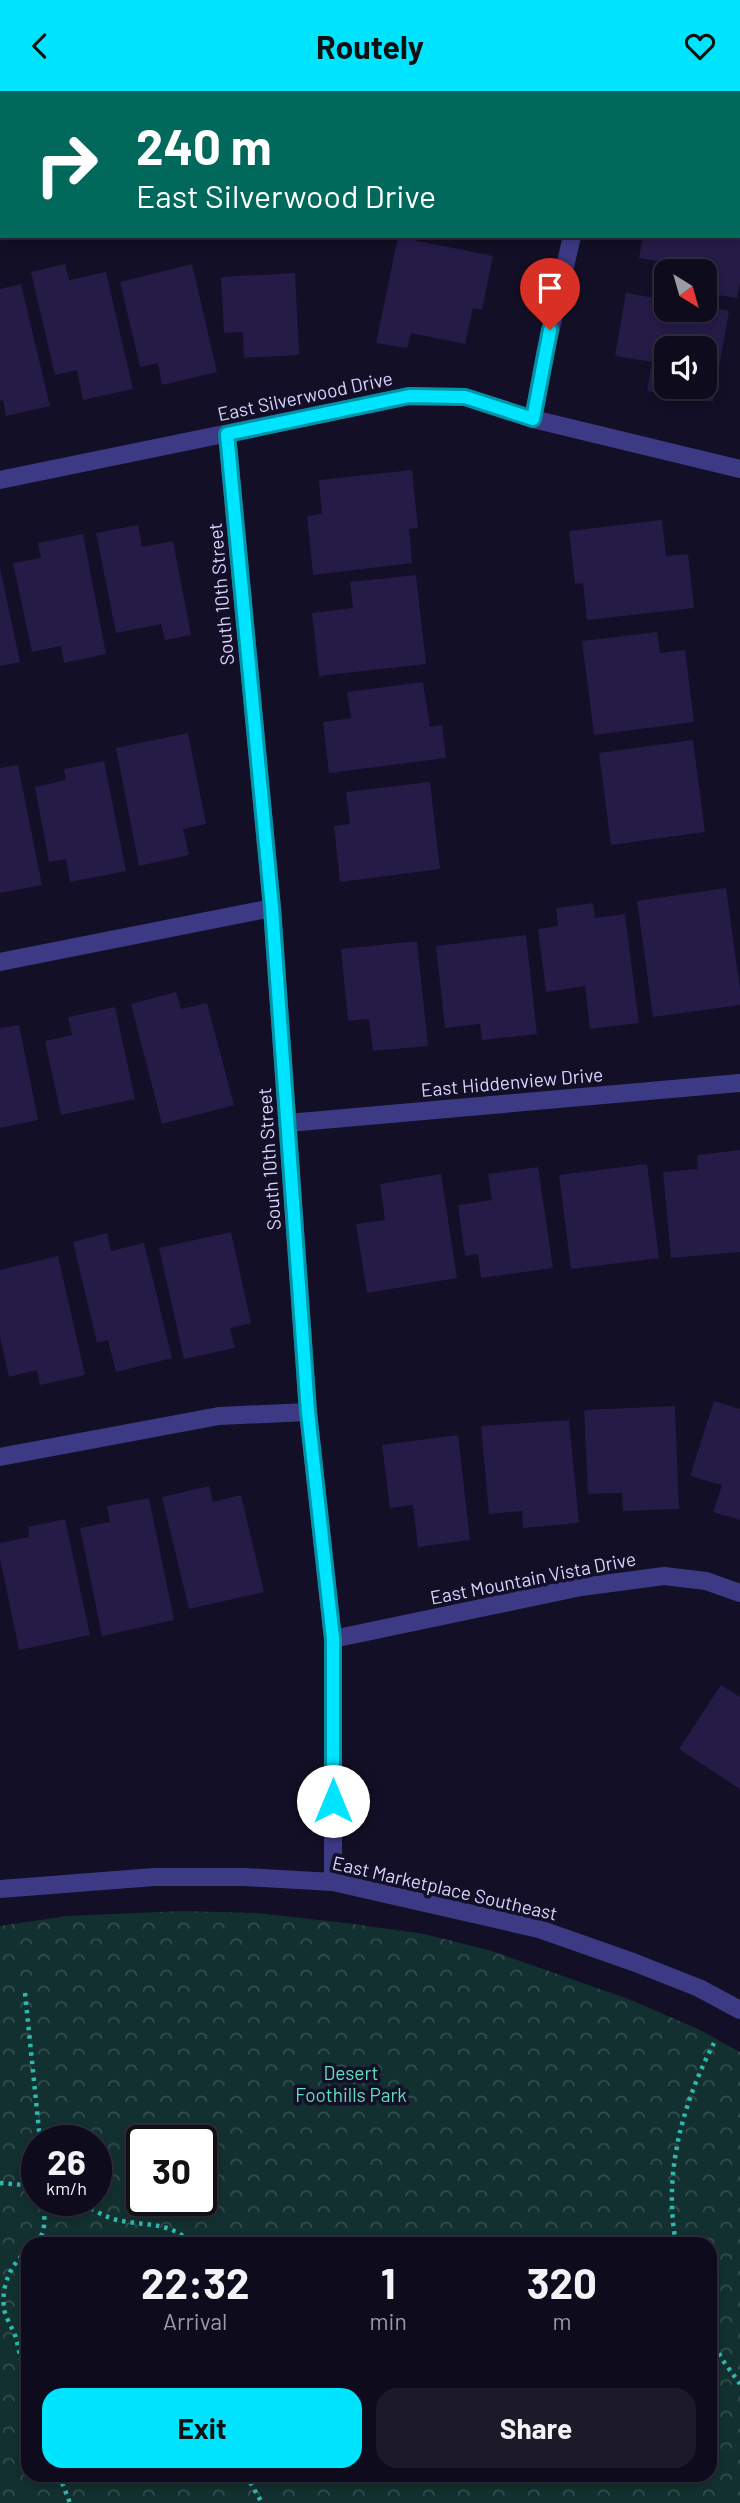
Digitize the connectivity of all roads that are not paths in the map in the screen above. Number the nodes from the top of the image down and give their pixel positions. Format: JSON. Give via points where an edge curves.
{"nodes":[{"id":1,"x":572,"y":238,"type":"edge"},
{"id":2,"x":533,"y":419,"type":"junction"},
{"id":3,"x":227,"y":434,"type":"junction"},
{"id":4,"x":740,"y":469,"type":"edge"},
{"id":5,"x":0,"y":480,"type":"edge"},
{"id":6,"x":272,"y":908,"type":"junction"},
{"id":7,"x":0,"y":962,"type":"edge"},
{"id":8,"x":740,"y":1083,"type":"edge"},
{"id":9,"x":288,"y":1123,"type":"junction"},
{"id":10,"x":308,"y":1412,"type":"junction"},
{"id":11,"x":0,"y":1457,"type":"edge"},
{"id":12,"x":740,"y":1593,"type":"edge"},
{"id":13,"x":333,"y":1639,"type":"junction"},
{"id":14,"x":333,"y":1882,"type":"junction"},
{"id":15,"x":0,"y":1889,"type":"edge"},
{"id":16,"x":740,"y":2010,"type":"edge"}],
"edges":[{"from":1,"to":2,"type":"street"},
{"from":2,"to":3,"type":"street","name":"East Silverwood Drive","via":[[465,397],[409,396]]},
{"from":2,"to":4,"type":"street","name":"East Silverwood Drive"},
{"from":3,"to":5,"type":"street","name":"East Silverwood Drive"},
{"from":3,"to":6,"type":"street","name":"South 10th Street"},
{"from":6,"to":7,"type":"street"},
{"from":6,"to":9,"type":"street","name":"South 10th Street"},
{"from":8,"to":9,"type":"street","name":"East Hiddenview Drive"},
{"from":9,"to":10,"type":"street","name":"South 10th Street"},
{"from":10,"to":11,"type":"street","via":[[219,1416]]},
{"from":10,"to":13,"type":"street","name":"South 10th Street"},
{"from":12,"to":13,"type":"street","name":"East Mountain Vista Drive","via":[[706,1581],[664,1576],[581,1587]]},
{"from":13,"to":14,"type":"street","name":"South 10th Street"},
{"from":14,"to":15,"type":"street","name":"East Marketplace Southeast","via":[[154,1877]]},
{"from":14,"to":16,"type":"street","name":"East Marketplace Southeast","via":[[539,1929],[688,1984]]}]}
